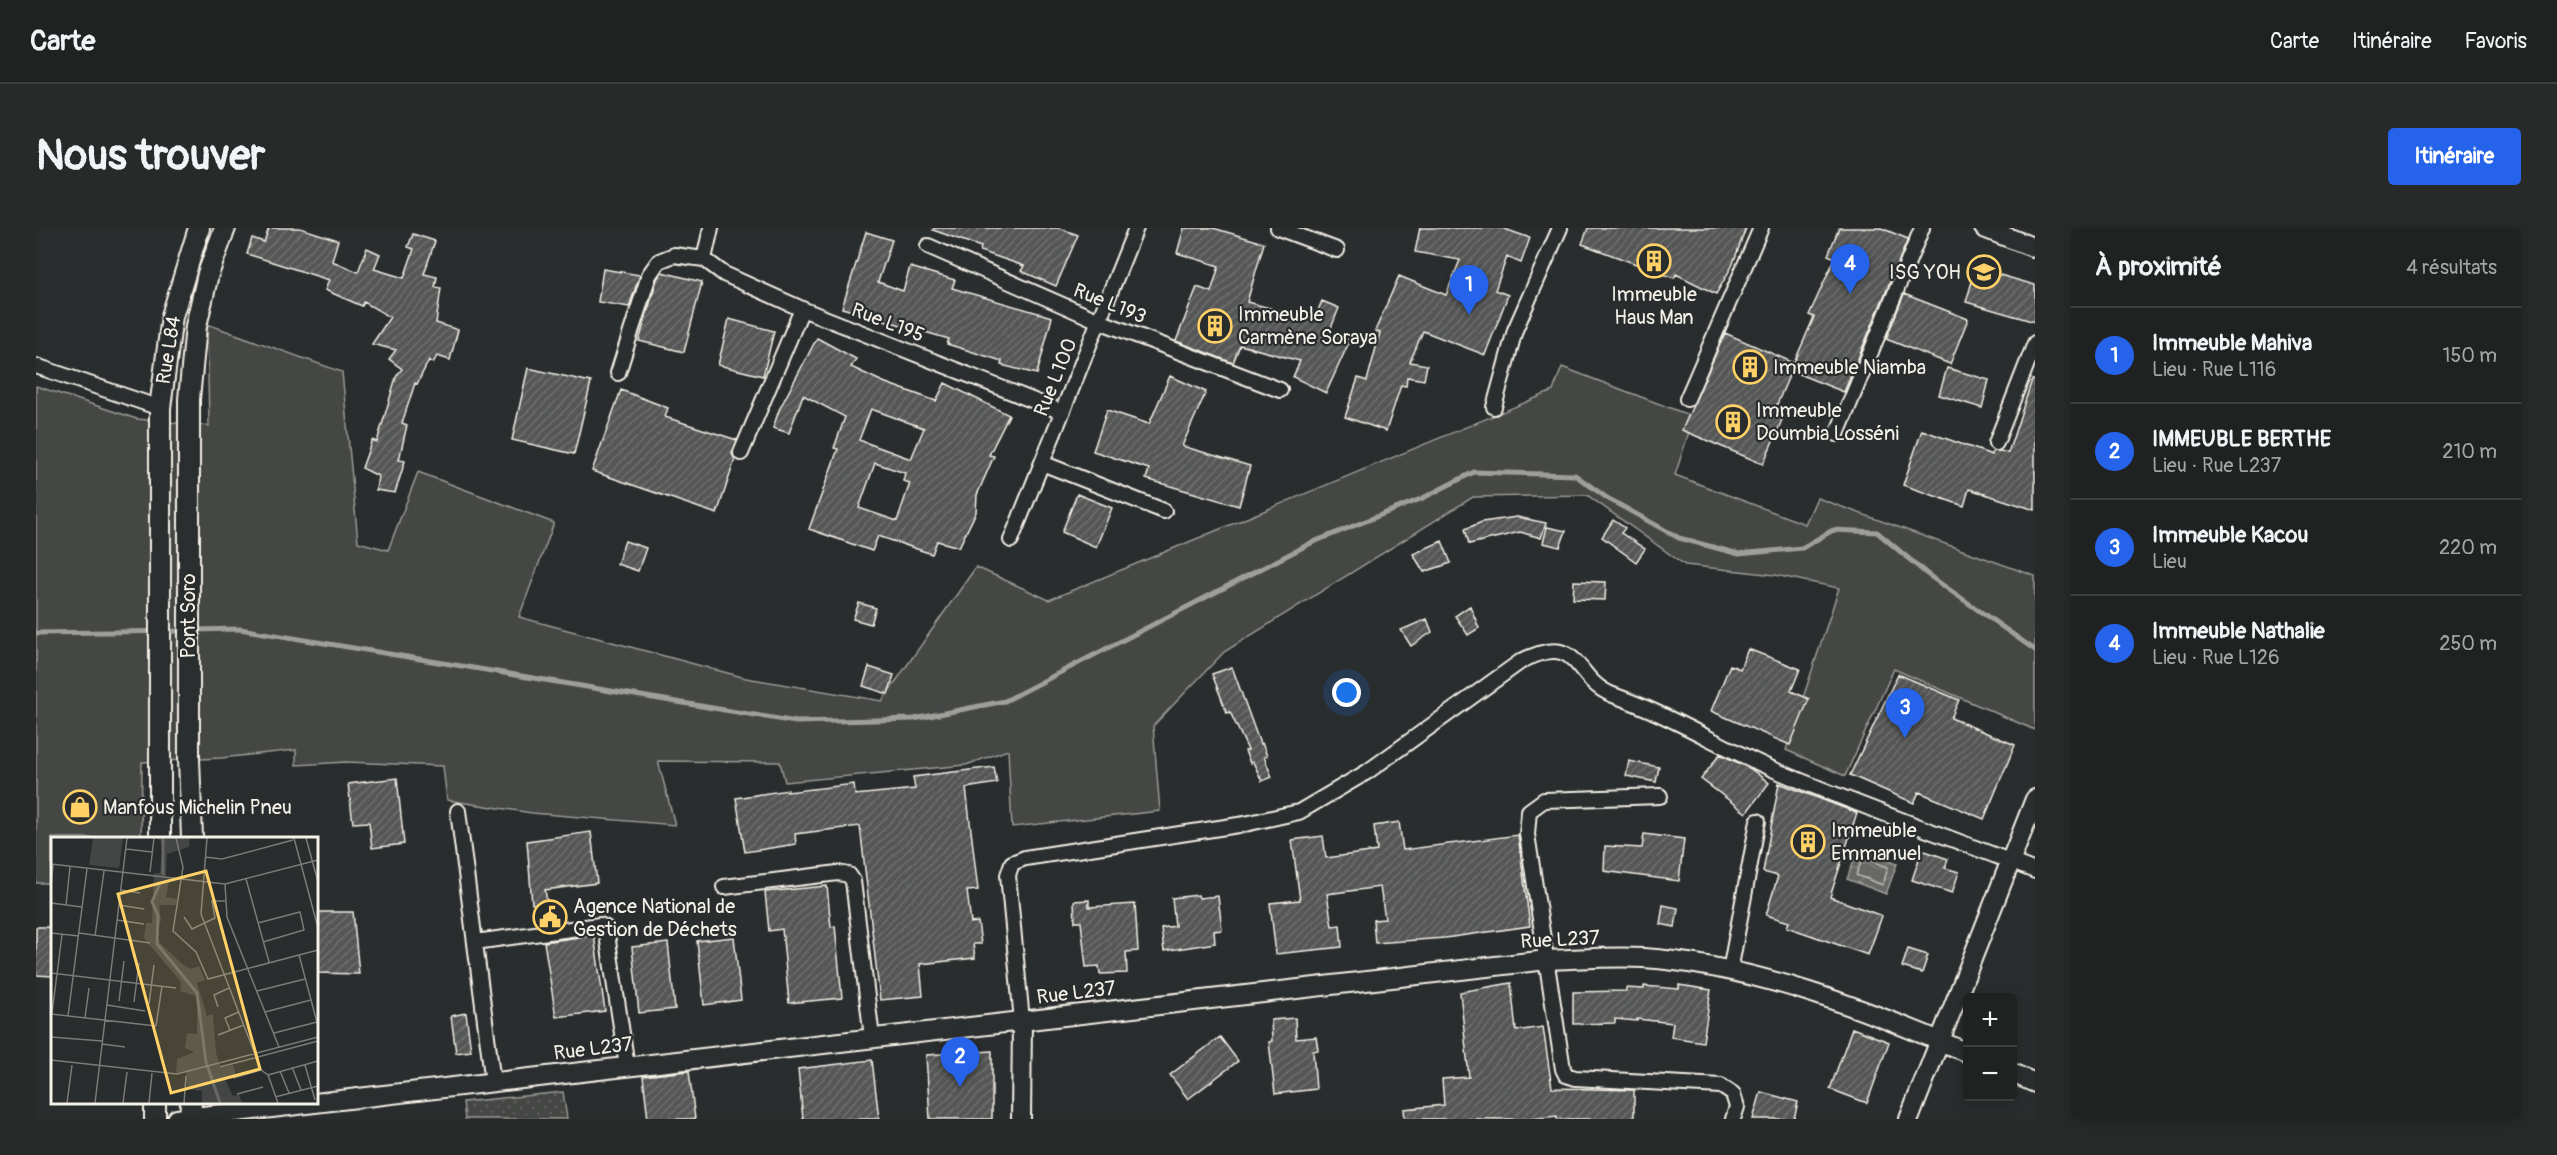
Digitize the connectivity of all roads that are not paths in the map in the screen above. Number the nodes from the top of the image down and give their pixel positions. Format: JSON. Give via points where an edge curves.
{"nodes":[{"id":1,"x":199,"y":228,"type":"edge"},
{"id":2,"x":225,"y":228,"type":"edge"},
{"id":3,"x":711,"y":228,"type":"edge"},
{"id":4,"x":1136,"y":228,"type":"edge"},
{"id":5,"x":1278,"y":228,"type":"edge"},
{"id":6,"x":1560,"y":228,"type":"edge"},
{"id":7,"x":1761,"y":228,"type":"edge"},
{"id":8,"x":1922,"y":228,"type":"edge"},
{"id":9,"x":1984,"y":228,"type":"edge"},
{"id":10,"x":928,"y":246,"type":"dead end"},
{"id":11,"x":2035,"y":248,"type":"edge"},
{"id":12,"x":1337,"y":250,"type":"dead end"},
{"id":13,"x":704,"y":259,"type":"junction"},
{"id":14,"x":802,"y":309,"type":"junction"},
{"id":15,"x":1099,"y":321,"type":"junction"},
{"id":16,"x":2035,"y":343,"type":"edge"},
{"id":17,"x":36,"y":366,"type":"edge"},
{"id":18,"x":618,"y":373,"type":"dead end"},
{"id":19,"x":1280,"y":390,"type":"dead end"},
{"id":20,"x":1687,"y":399,"type":"dead end"},
{"id":21,"x":1494,"y":407,"type":"dead end"},
{"id":22,"x":160,"y":408,"type":"junction"},
{"id":23,"x":1062,"y":412,"type":"junction"},
{"id":24,"x":1838,"y":434,"type":"dead end"},
{"id":25,"x":1996,"y":443,"type":"dead end"},
{"id":26,"x":741,"y":453,"type":"dead end"},
{"id":27,"x":1042,"y":462,"type":"junction"},
{"id":28,"x":187,"y":473,"type":"joint"},
{"id":29,"x":161,"y":475,"type":"joint"},
{"id":30,"x":1164,"y":511,"type":"dead end"},
{"id":31,"x":1011,"y":540,"type":"dead end"},
{"id":32,"x":1660,"y":796,"type":"dead end"},
{"id":33,"x":2035,"y":799,"type":"edge"},
{"id":34,"x":458,"y":811,"type":"dead end"},
{"id":35,"x":1758,"y":821,"type":"dead end"},
{"id":36,"x":160,"y":837,"type":"edge"},
{"id":37,"x":192,"y":837,"type":"edge"},
{"id":38,"x":2009,"y":861,"type":"junction"},
{"id":39,"x":2035,"y":871,"type":"edge"},
{"id":40,"x":724,"y":887,"type":"dead end"},
{"id":41,"x":474,"y":942,"type":"junction"},
{"id":42,"x":1547,"y":960,"type":"junction"},
{"id":43,"x":1730,"y":971,"type":"junction"},
{"id":44,"x":1022,"y":1021,"type":"junction"},
{"id":45,"x":872,"y":1038,"type":"junction"},
{"id":46,"x":1940,"y":1041,"type":"junction"},
{"id":47,"x":1963,"y":1051,"type":"edge"},
{"id":48,"x":627,"y":1066,"type":"junction"},
{"id":49,"x":2017,"y":1075,"type":"edge"},
{"id":50,"x":493,"y":1083,"type":"junction"},
{"id":51,"x":2035,"y":1083,"type":"edge"},
{"id":52,"x":318,"y":1101,"type":"edge"},
{"id":53,"x":292,"y":1104,"type":"edge"},
{"id":54,"x":187,"y":1115,"type":"edge"},
{"id":55,"x":1021,"y":1119,"type":"edge"},
{"id":56,"x":1733,"y":1119,"type":"edge"},
{"id":57,"x":1910,"y":1119,"type":"edge"}],
"edges":[{"from":1,"to":22,"type":"main road","name":"Rue L84","via":[[172,316]]},
{"from":2,"to":28,"type":"main road","name":"Rue L84","via":[[208,274],[196,326]]},
{"from":3,"to":13,"type":"street"},
{"from":4,"to":15,"type":"street","name":"Rue L100"},
{"from":5,"to":12,"type":"street"},
{"from":6,"to":21,"type":"street","via":[[1515,330]]},
{"from":7,"to":20,"type":"street"},
{"from":8,"to":24,"type":"street"},
{"from":9,"to":11,"type":"street"},
{"from":10,"to":15,"type":"street","name":"Rue L193"},
{"from":13,"to":14,"type":"street","name":"Rue L195","via":[[724,274]]},
{"from":13,"to":18,"type":"street","via":[[674,255],[659,261],[649,275]]},
{"from":14,"to":23,"type":"street","name":"Rue L195"},
{"from":14,"to":26,"type":"street"},
{"from":15,"to":19,"type":"street","name":"Rue L193"},
{"from":15,"to":23,"type":"street","name":"Rue L100"},
{"from":16,"to":25,"type":"street"},
{"from":17,"to":22,"type":"street"},
{"from":22,"to":29,"type":"main road","name":"Rue L84"},
{"from":23,"to":27,"type":"street","name":"Rue L100"},
{"from":27,"to":30,"type":"street"},
{"from":27,"to":31,"type":"street","name":"Rue L100"},
{"from":28,"to":37,"type":"main road","name":"Pont Soro"},
{"from":29,"to":36,"type":"main road","name":"Pont Soro"},
{"from":32,"to":42,"type":"street","via":[[1544,800],[1529,811],[1527,834]]},
{"from":33,"to":38,"type":"street"},
{"from":34,"to":41,"type":"street"},
{"from":35,"to":43,"type":"street"},
{"from":38,"to":39,"type":"street"},
{"from":38,"to":44,"type":"street","via":[[1776,770],[1650,708],[1598,689],[1568,655],[1540,651],[1367,772],[1299,812],[1012,863],[1008,875]]},
{"from":38,"to":46,"type":"street"},
{"from":40,"to":45,"type":"street","via":[[838,873],[849,875],[854,881]]},
{"from":41,"to":48,"type":"street","via":[[600,925],[606,928]]},
{"from":41,"to":50,"type":"street"},
{"from":42,"to":43,"type":"street","name":"Rue L237","via":[[1643,958]]},
{"from":42,"to":44,"type":"street","name":"Rue L237"},
{"from":42,"to":56,"type":"street","via":[[1566,1075],[1721,1086],[1733,1094],[1737,1107]]},
{"from":43,"to":46,"type":"street","name":"Rue L237","via":[[1779,983]]},
{"from":44,"to":45,"type":"street","name":"Rue L237"},
{"from":44,"to":55,"type":"street"},
{"from":45,"to":48,"type":"street","name":"Rue L237"},
{"from":46,"to":47,"type":"street","name":"Rue L237"},
{"from":46,"to":57,"type":"street"},
{"from":48,"to":50,"type":"street","name":"Rue L237"},
{"from":49,"to":51,"type":"street"},
{"from":50,"to":52,"type":"street","name":"Rue L237"},
{"from":53,"to":54,"type":"street","name":"Rue L237"}]}
